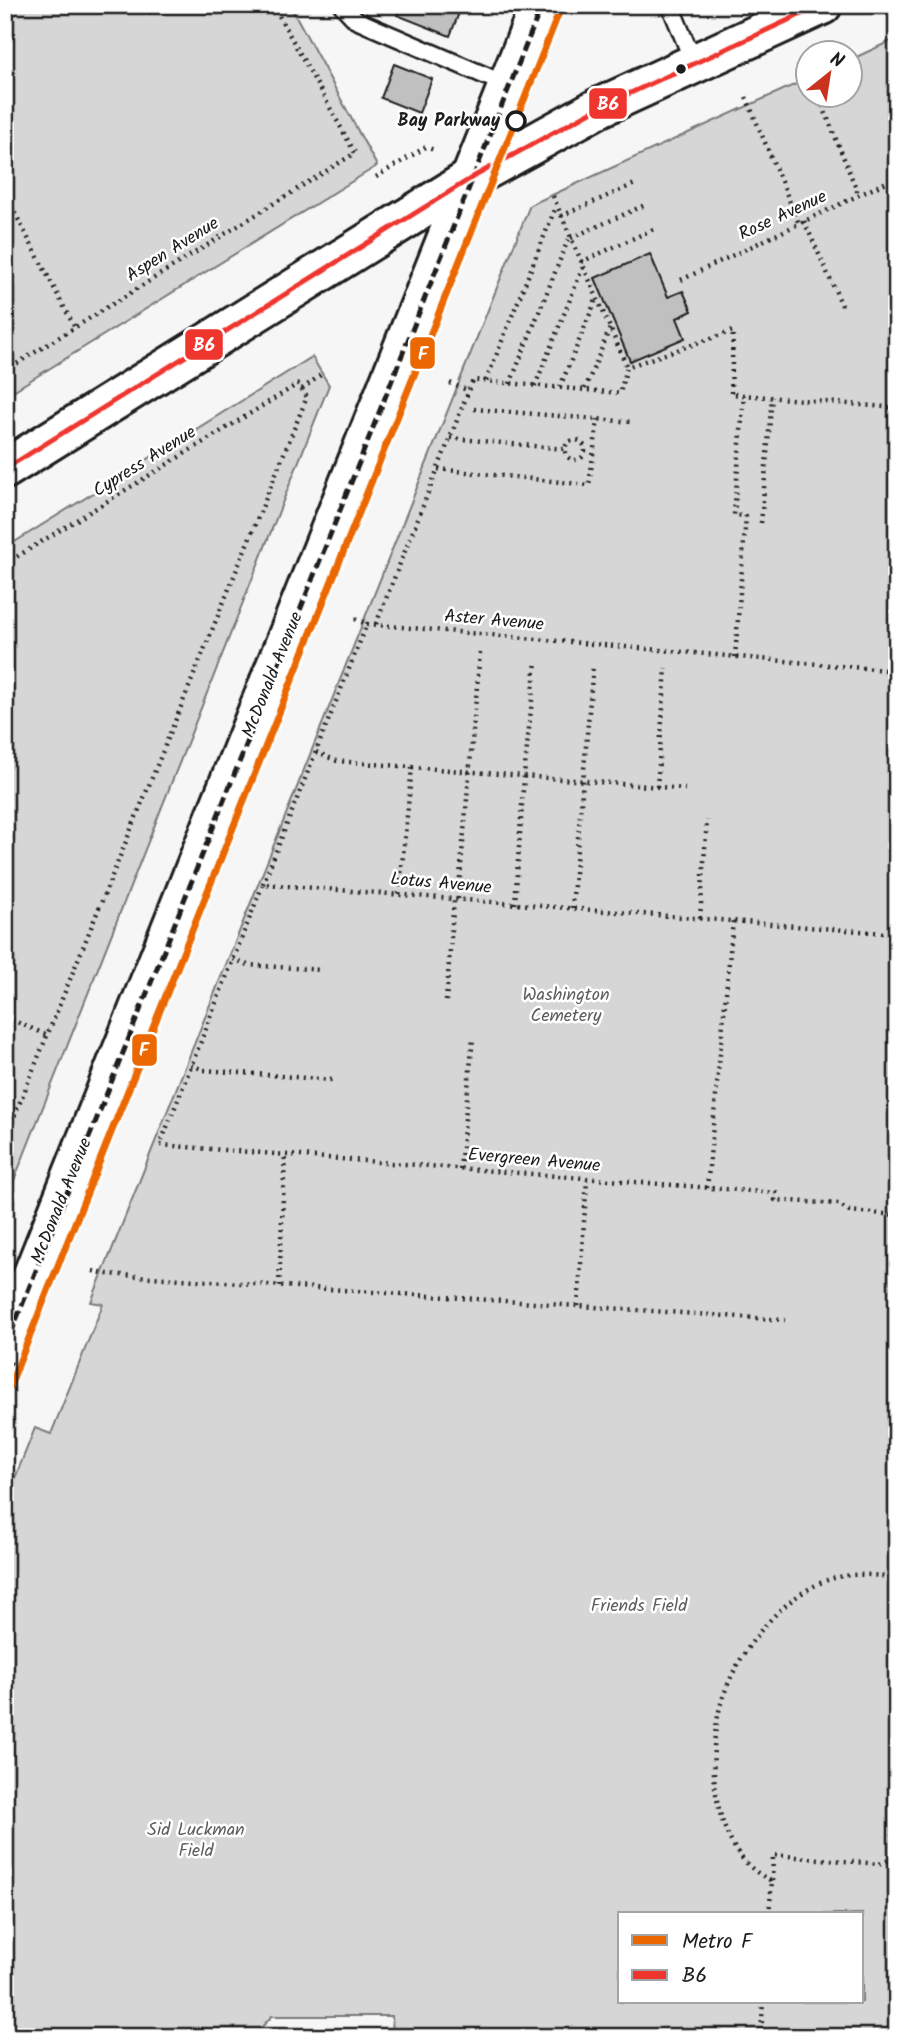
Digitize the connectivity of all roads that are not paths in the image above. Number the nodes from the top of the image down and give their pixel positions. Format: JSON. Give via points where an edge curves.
{"nodes":[{"id":1,"x":342,"y":5,"type":"edge"},
{"id":2,"x":540,"y":5,"type":"edge"},
{"id":3,"x":670,"y":5,"type":"edge"},
{"id":4,"x":822,"y":5,"type":"edge"},
{"id":5,"x":694,"y":63,"type":"junction"},
{"id":6,"x":507,"y":85,"type":"junction"},
{"id":7,"x":473,"y":177,"type":"junction"},
{"id":8,"x":5,"y":469,"type":"edge"},
{"id":9,"x":5,"y":1344,"type":"edge"}],
"edges":[{"from":1,"to":6,"type":"lane","via":[[356,20]]},
{"from":2,"to":6,"type":"main road","name":"McDonald Avenue"},
{"from":3,"to":5,"type":"lane"},
{"from":4,"to":5,"type":"main road"},
{"from":5,"to":7,"type":"main road","via":[[598,108]]},
{"from":6,"to":7,"type":"main road","name":"McDonald Avenue"},
{"from":7,"to":8,"type":"main road"},
{"from":7,"to":9,"type":"main road","name":"McDonald Avenue"}]}
